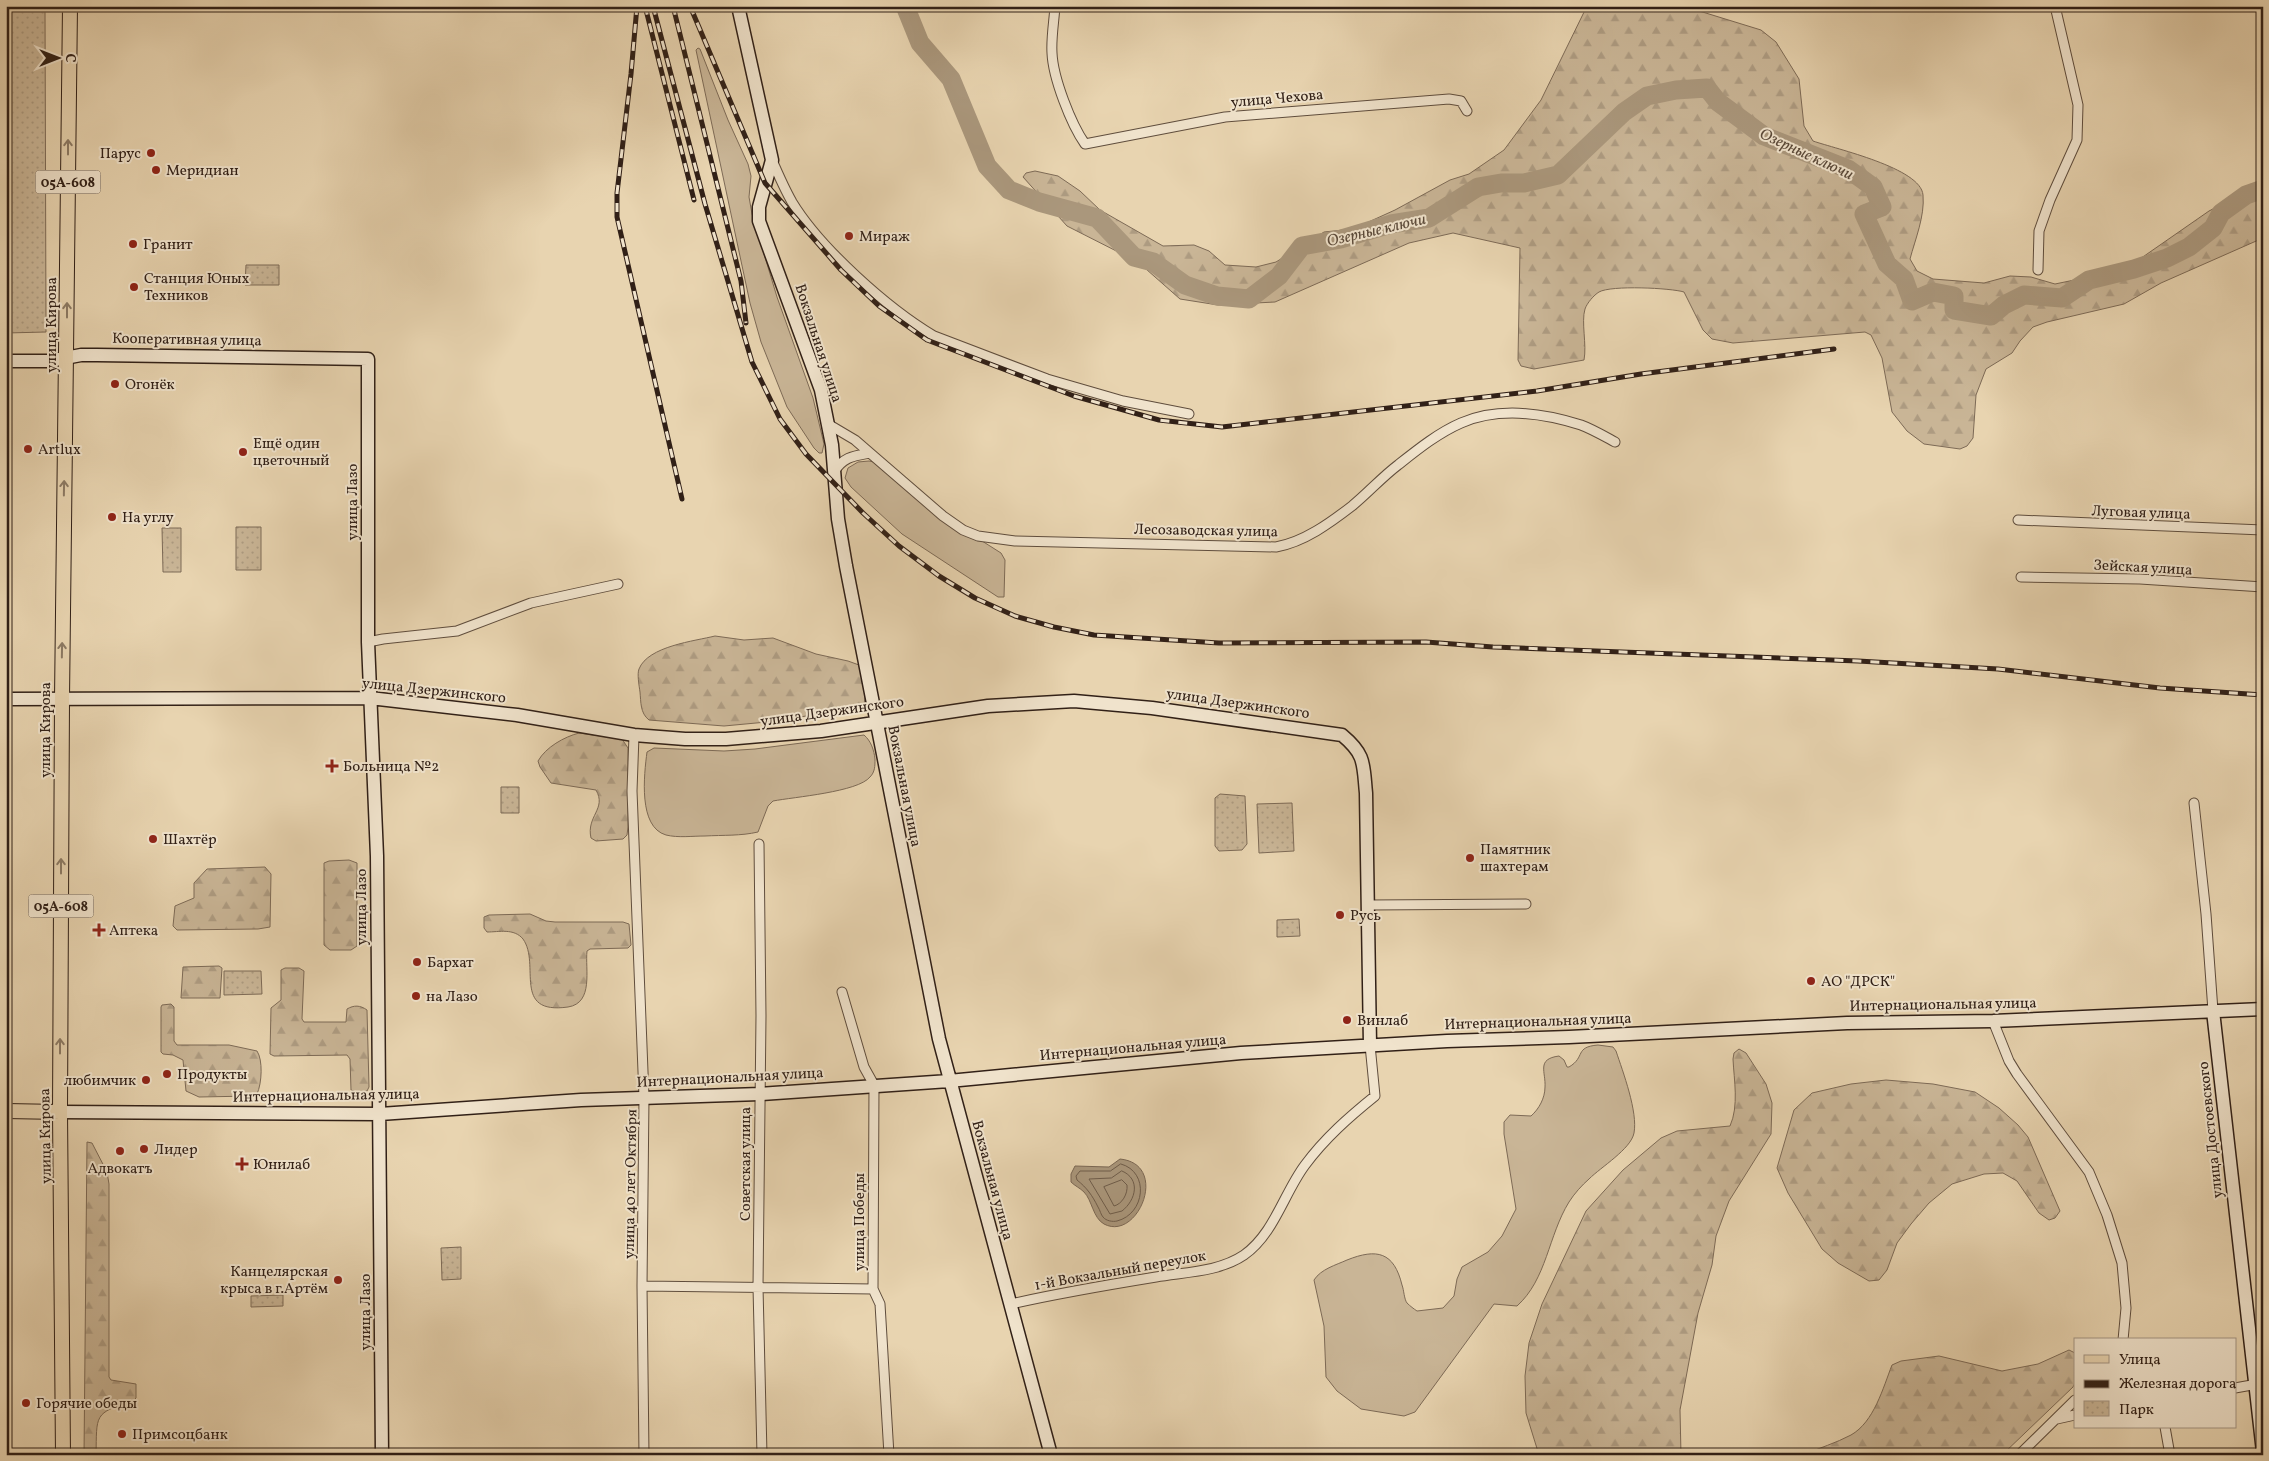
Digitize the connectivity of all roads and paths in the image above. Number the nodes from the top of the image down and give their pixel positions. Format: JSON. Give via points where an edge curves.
{"nodes":[{"id":1,"x":70,"y":6,"type":"edge"},
{"id":2,"x":738,"y":6,"type":"edge"},
{"id":3,"x":1055,"y":6,"type":"edge"},
{"id":4,"x":2055,"y":6,"type":"edge"},
{"id":5,"x":1467,"y":110,"type":"dead end"},
{"id":6,"x":772,"y":160,"type":"junction"},
{"id":7,"x":2038,"y":270,"type":"dead end"},
{"id":8,"x":67,"y":358,"type":"junction"},
{"id":9,"x":368,"y":359,"type":"joint"},
{"id":10,"x":6,"y":361,"type":"edge"},
{"id":11,"x":1189,"y":414,"type":"dead end"},
{"id":12,"x":828,"y":424,"type":"junction"},
{"id":13,"x":1615,"y":442,"type":"dead end"},
{"id":14,"x":870,"y":453,"type":"junction"},
{"id":15,"x":834,"y":473,"type":"junction"},
{"id":16,"x":2018,"y":520,"type":"dead end"},
{"id":17,"x":2263,"y":530,"type":"edge"},
{"id":18,"x":2021,"y":577,"type":"dead end"},
{"id":19,"x":618,"y":584,"type":"dead end"},
{"id":20,"x":2263,"y":587,"type":"edge"},
{"id":21,"x":368,"y":642,"type":"junction"},
{"id":22,"x":370,"y":698,"type":"junction"},
{"id":23,"x":6,"y":699,"type":"edge"},
{"id":24,"x":62,"y":699,"type":"junction"},
{"id":25,"x":876,"y":723,"type":"junction"},
{"id":26,"x":634,"y":735,"type":"junction"},
{"id":27,"x":2194,"y":803,"type":"dead end"},
{"id":28,"x":759,"y":844,"type":"dead end"},
{"id":29,"x":1526,"y":904,"type":"dead end"},
{"id":30,"x":1369,"y":905,"type":"junction"},
{"id":31,"x":842,"y":992,"type":"dead end"},
{"id":32,"x":2263,"y":1009,"type":"edge"},
{"id":33,"x":2213,"y":1011,"type":"junction"},
{"id":34,"x":1994,"y":1021,"type":"junction"},
{"id":35,"x":1370,"y":1045,"type":"junction"},
{"id":36,"x":949,"y":1081,"type":"junction"},
{"id":37,"x":874,"y":1085,"type":"junction"},
{"id":38,"x":760,"y":1094,"type":"junction"},
{"id":39,"x":644,"y":1097,"type":"junction"},
{"id":40,"x":6,"y":1111,"type":"edge"},
{"id":41,"x":60,"y":1112,"type":"junction"},
{"id":42,"x":380,"y":1114,"type":"junction"},
{"id":43,"x":642,"y":1286,"type":"junction"},
{"id":44,"x":758,"y":1287,"type":"junction"},
{"id":45,"x":873,"y":1289,"type":"junction"},
{"id":46,"x":1010,"y":1304,"type":"junction"},
{"id":47,"x":2123,"y":1338,"type":"edge"},
{"id":48,"x":2259,"y":1383,"type":"edge"},
{"id":49,"x":2236,"y":1388,"type":"edge"},
{"id":50,"x":2074,"y":1401,"type":"edge"},
{"id":51,"x":2074,"y":1415,"type":"edge"},
{"id":52,"x":2057,"y":1419,"type":"junction"},
{"id":53,"x":2166,"y":1428,"type":"edge"},
{"id":54,"x":2263,"y":1452,"type":"edge"},
{"id":55,"x":63,"y":1455,"type":"edge"},
{"id":56,"x":382,"y":1455,"type":"edge"},
{"id":57,"x":644,"y":1455,"type":"edge"},
{"id":58,"x":762,"y":1455,"type":"edge"},
{"id":59,"x":889,"y":1455,"type":"edge"},
{"id":60,"x":1051,"y":1455,"type":"edge"},
{"id":61,"x":2019,"y":1455,"type":"edge"},
{"id":62,"x":2170,"y":1455,"type":"edge"}],
"edges":[{"from":8,"to":1,"type":"main road","name":"улица Кирова","number":"05А-608","one_way":true},
{"from":2,"to":6,"type":"main road","name":"Вокзальная улица"},
{"from":3,"to":5,"type":"street","name":"улица Чехова","via":[[1054,65],[1070,121],[1085,144],[1234,116],[1449,99],[1462,101]]},
{"from":4,"to":7,"type":"street","via":[[2079,121],[2077,140],[2039,231]]},
{"from":6,"to":11,"type":"street","via":[[792,202],[821,241],[879,296],[934,336],[1047,379],[1123,401]]},
{"from":6,"to":12,"type":"main road","name":"Вокзальная улица","via":[[759,207],[759,221],[818,381]]},
{"from":8,"to":9,"type":"main road","name":"Кооперативная улица","via":[[105,355]]},
{"from":8,"to":10,"type":"main road","name":"Кооперативная улица"},
{"from":24,"to":8,"type":"main road","name":"улица Кирова","number":"05А-608","one_way":true},
{"from":9,"to":21,"type":"main road","name":"улица Лазо"},
{"from":12,"to":14,"type":"street","name":"Лесозаводская улица"},
{"from":12,"to":15,"type":"main road","name":"Вокзальная улица"},
{"from":13,"to":14,"type":"street","name":"Лесозаводская улица","via":[[1581,425],[1524,413],[1483,417],[1462,423],[1396,466],[1330,524],[1288,545],[1276,547],[1015,540],[978,536],[943,516]]},
{"from":14,"to":15,"type":"street","via":[[849,456]]},
{"from":15,"to":25,"type":"main road","name":"Вокзальная улица","via":[[838,520]]},
{"from":16,"to":17,"type":"street","name":"Луговая улица"},
{"from":18,"to":20,"type":"street","name":"Зейская улица","via":[[2140,579]]},
{"from":19,"to":21,"type":"street","via":[[531,603],[457,631]]},
{"from":21,"to":22,"type":"main road","name":"улица Лазо"},
{"from":22,"to":24,"type":"main road","name":"улица Дзержинского"},
{"from":22,"to":26,"type":"main road","name":"улица Дзержинского","via":[[517,715]]},
{"from":22,"to":42,"type":"main road","name":"улица Лазо","via":[[376,802]]},
{"from":23,"to":24,"type":"main road","name":"улица Дзержинского"},
{"from":41,"to":24,"type":"main road","name":"улица Кирова","number":"05А-608","one_way":true},
{"from":25,"to":26,"type":"main road","name":"улица Дзержинского","via":[[747,739]]},
{"from":25,"to":30,"type":"main road","name":"улица Дзержинского","via":[[988,706],[1074,701],[1152,708],[1342,735],[1357,747],[1364,764]]},
{"from":25,"to":36,"type":"main road","name":"Вокзальная улица"},
{"from":26,"to":39,"type":"street","name":"улица 40 лет Октября","via":[[632,791]]},
{"from":27,"to":33,"type":"street","name":"улица Достоевского"},
{"from":28,"to":38,"type":"street","name":"Советская улица"},
{"from":29,"to":30,"type":"street"},
{"from":30,"to":35,"type":"main road","name":"улица Дзержинского"},
{"from":31,"to":37,"type":"street","name":"улица Победы","via":[[864,1067]]},
{"from":32,"to":33,"type":"main road","name":"Интернациональная улица"},
{"from":33,"to":34,"type":"main road","name":"Интернациональная улица"},
{"from":33,"to":48,"type":"main road","name":"улица Достоевского"},
{"from":34,"to":35,"type":"main road","name":"Интернациональная улица","via":[[1847,1023]]},
{"from":34,"to":47,"type":"street","via":[[2016,1074],[2094,1181],[2122,1263],[2126,1308]]},
{"from":35,"to":36,"type":"main road","name":"Интернациональная улица","via":[[1241,1053]]},
{"from":35,"to":46,"type":"street","name":"1-й Вокзальный переулок","via":[[1375,1096],[1334,1130],[1304,1166],[1262,1236],[1243,1255],[1203,1271],[1133,1280]]},
{"from":36,"to":37,"type":"main road","name":"Интернациональная улица"},
{"from":36,"to":46,"type":"main road","name":"Вокзальная улица"},
{"from":37,"to":38,"type":"main road","name":"Интернациональная улица"},
{"from":37,"to":45,"type":"street","name":"улица Победы"},
{"from":38,"to":39,"type":"main road","name":"Интернациональная улица"},
{"from":38,"to":44,"type":"street","name":"Советская улица"},
{"from":39,"to":42,"type":"main road","name":"Интернациональная улица"},
{"from":39,"to":43,"type":"street","name":"улица 40 лет Октября"},
{"from":40,"to":41,"type":"main road","name":"Интернациональная улица"},
{"from":41,"to":42,"type":"main road","name":"Интернациональная улица"},
{"from":41,"to":55,"type":"main road","name":"улица Кирова","number":"05А-608"},
{"from":42,"to":56,"type":"main road","name":"улица Лазо"},
{"from":43,"to":44,"type":"street"},
{"from":43,"to":57,"type":"street","name":"улица 40 лет Октября"},
{"from":44,"to":45,"type":"street"},
{"from":44,"to":58,"type":"street","name":"Советская улица"},
{"from":45,"to":59,"type":"street","name":"улица Победы","via":[[880,1304]]},
{"from":46,"to":60,"type":"main road","name":"Вокзальная улица"},
{"from":48,"to":49,"type":"street"},
{"from":48,"to":54,"type":"main road","name":"улица Достоевского"},
{"from":50,"to":52,"type":"street"},
{"from":51,"to":52,"type":"street"},
{"from":52,"to":61,"type":"street"},
{"from":53,"to":62,"type":"street"}]}
